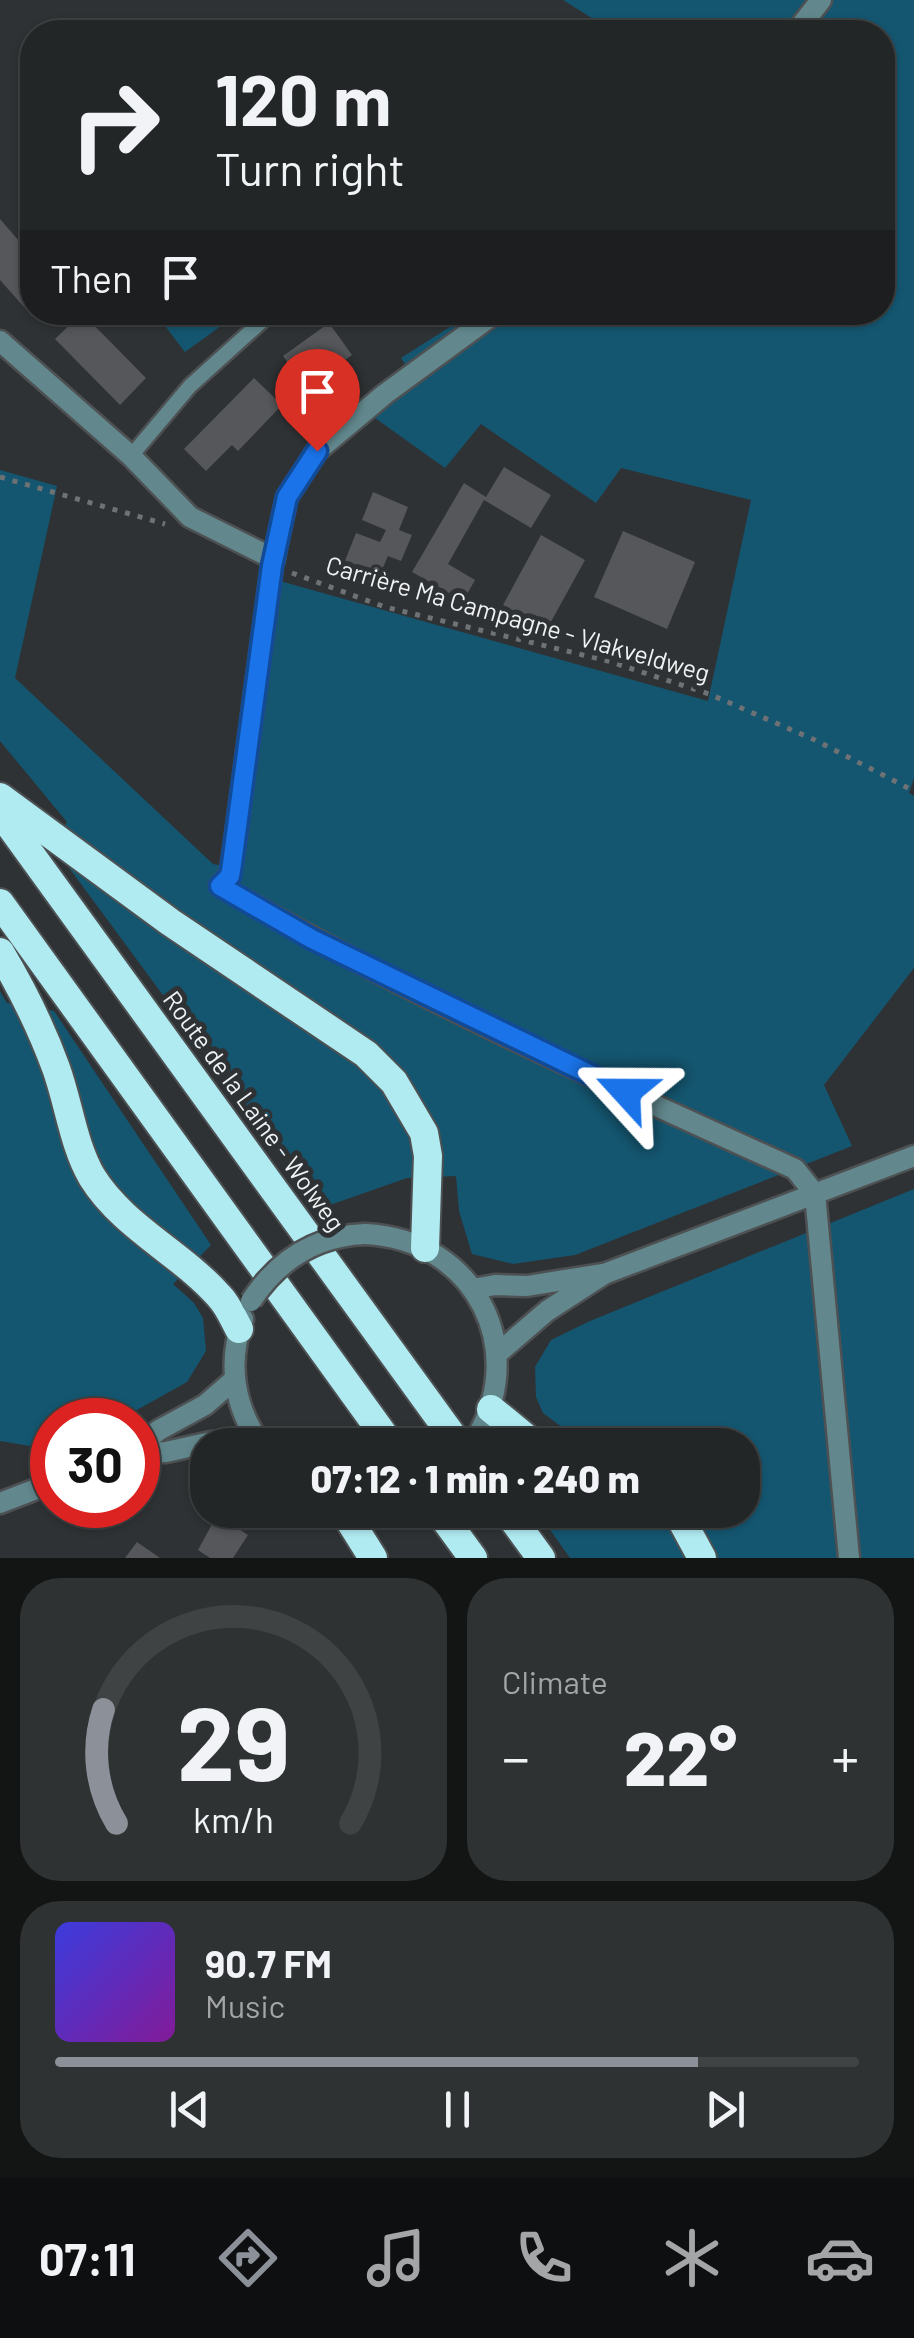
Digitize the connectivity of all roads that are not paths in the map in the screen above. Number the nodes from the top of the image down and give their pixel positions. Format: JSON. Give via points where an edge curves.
{"nodes":[{"id":1,"x":821,"y":0,"type":"edge"},
{"id":2,"x":805,"y":20,"type":"edge"},
{"id":3,"x":258,"y":325,"type":"edge"},
{"id":4,"x":480,"y":325,"type":"edge"},
{"id":5,"x":0,"y":342,"type":"edge"},
{"id":6,"x":131,"y":456,"type":"junction"},
{"id":7,"x":273,"y":563,"type":"junction"},
{"id":8,"x":0,"y":798,"type":"edge"},
{"id":9,"x":0,"y":812,"type":"edge"},
{"id":10,"x":0,"y":903,"type":"edge"},
{"id":11,"x":0,"y":952,"type":"edge"},
{"id":12,"x":914,"y":1156,"type":"edge"},
{"id":13,"x":815,"y":1194,"type":"junction"},
{"id":14,"x":424,"y":1248,"type":"junction"},
{"id":15,"x":604,"y":1274,"type":"junction"},
{"id":16,"x":473,"y":1289,"type":"junction"},
{"id":17,"x":239,"y":1329,"type":"junction"},
{"id":18,"x":497,"y":1354,"type":"junction"},
{"id":19,"x":234,"y":1378,"type":"junction"},
{"id":20,"x":488,"y":1415,"type":"junction"},
{"id":21,"x":251,"y":1428,"type":"edge"},
{"id":22,"x":379,"y":1428,"type":"edge"},
{"id":23,"x":447,"y":1428,"type":"edge"},
{"id":24,"x":481,"y":1428,"type":"edge"},
{"id":25,"x":508,"y":1428,"type":"edge"},
{"id":26,"x":160,"y":1429,"type":"edge"},
{"id":27,"x":190,"y":1447,"type":"edge"},
{"id":28,"x":160,"y":1452,"type":"edge"},
{"id":29,"x":30,"y":1491,"type":"edge"},
{"id":30,"x":0,"y":1503,"type":"edge"},
{"id":31,"x":353,"y":1528,"type":"edge"},
{"id":32,"x":451,"y":1528,"type":"edge"},
{"id":33,"x":519,"y":1528,"type":"edge"},
{"id":34,"x":686,"y":1528,"type":"edge"},
{"id":35,"x":372,"y":1558,"type":"edge"},
{"id":36,"x":473,"y":1558,"type":"edge"},
{"id":37,"x":541,"y":1558,"type":"edge"},
{"id":38,"x":702,"y":1558,"type":"edge"},
{"id":39,"x":849,"y":1558,"type":"edge"}],
"edges":[{"from":1,"to":2,"type":"street"},
{"from":3,"to":6,"type":"lane","via":[[190,386]]},
{"from":4,"to":7,"type":"street","via":[[317,451],[287,497]]},
{"from":5,"to":6,"type":"street"},
{"from":6,"to":7,"type":"street","via":[[190,517]]},
{"from":7,"to":13,"type":"street","via":[[232,864],[220,886],[558,1062],[795,1168]]},
{"from":8,"to":14,"type":"highway","via":[[366,1054],[394,1082],[424,1132]]},
{"from":9,"to":23,"type":"highway","name":"Route de la Laine - Wolweg"},
{"from":10,"to":22,"type":"highway"},
{"from":11,"to":17,"type":"highway","via":[[42,1033],[92,1176],[143,1232],[221,1298]]},
{"from":12,"to":13,"type":"street"},
{"from":13,"to":15,"type":"street"},
{"from":13,"to":39,"type":"street"},
{"from":14,"to":16,"type":"street"},
{"from":14,"to":17,"type":"street","bridge":true,"via":[[365,1234],[305,1249],[274,1271]]},
{"from":15,"to":16,"type":"street"},
{"from":15,"to":18,"type":"street"},
{"from":16,"to":18,"type":"street"},
{"from":17,"to":19,"type":"street"},
{"from":18,"to":20,"type":"street"},
{"from":19,"to":21,"type":"street"},
{"from":19,"to":26,"type":"street","via":[[205,1406]]},
{"from":20,"to":24,"type":"street"},
{"from":20,"to":25,"type":"highway"},
{"from":27,"to":28,"type":"street"},
{"from":29,"to":30,"type":"street"},
{"from":31,"to":35,"type":"highway"},
{"from":32,"to":36,"type":"highway"},
{"from":33,"to":37,"type":"highway"},
{"from":34,"to":38,"type":"highway"}]}
